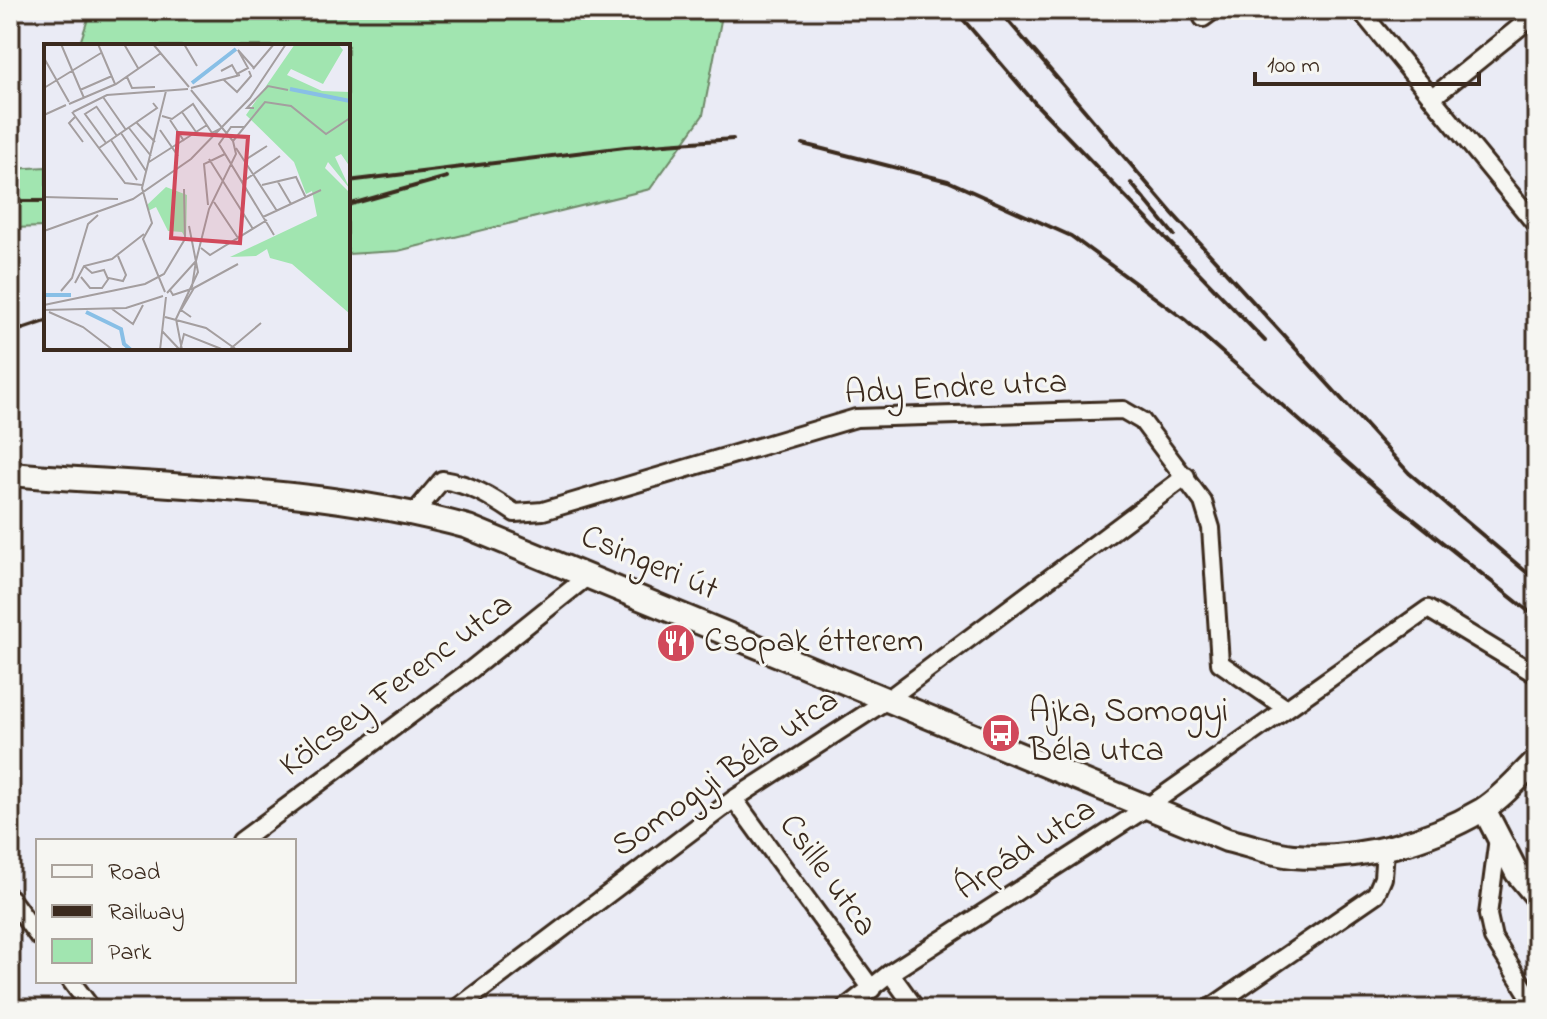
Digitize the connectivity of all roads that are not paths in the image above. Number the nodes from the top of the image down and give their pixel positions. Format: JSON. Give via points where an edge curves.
{"nodes":[{"id":1,"x":1360,"y":10,"type":"edge"},
{"id":2,"x":1537,"y":13,"type":"edge"},
{"id":3,"x":1432,"y":98,"type":"junction"},
{"id":4,"x":1537,"y":226,"type":"edge"},
{"id":5,"x":10,"y":474,"type":"edge"},
{"id":6,"x":1186,"y":476,"type":"junction"},
{"id":7,"x":415,"y":512,"type":"junction"},
{"id":8,"x":588,"y":576,"type":"junction"},
{"id":9,"x":1537,"y":675,"type":"edge"},
{"id":10,"x":887,"y":700,"type":"junction"},
{"id":11,"x":1284,"y":707,"type":"junction"},
{"id":12,"x":1537,"y":760,"type":"edge"},
{"id":13,"x":734,"y":799,"type":"junction"},
{"id":14,"x":1146,"y":806,"type":"junction"},
{"id":15,"x":1484,"y":809,"type":"junction"},
{"id":16,"x":1498,"y":838,"type":"junction"},
{"id":17,"x":244,"y":839,"type":"edge"},
{"id":18,"x":1385,"y":849,"type":"junction"},
{"id":19,"x":1537,"y":897,"type":"edge"},
{"id":20,"x":10,"y":898,"type":"edge"},
{"id":21,"x":36,"y":933,"type":"edge"},
{"id":22,"x":890,"y":973,"type":"junction"},
{"id":23,"x":72,"y":983,"type":"edge"},
{"id":24,"x":872,"y":989,"type":"junction"},
{"id":25,"x":1215,"y":1007,"type":"edge"},
{"id":26,"x":1537,"y":1008,"type":"edge"},
{"id":27,"x":92,"y":1009,"type":"edge"},
{"id":28,"x":456,"y":1009,"type":"edge"},
{"id":29,"x":844,"y":1009,"type":"edge"},
{"id":30,"x":916,"y":1009,"type":"edge"}],
"edges":[{"from":1,"to":3,"type":"street"},
{"from":2,"to":3,"type":"street"},
{"from":3,"to":4,"type":"street"},
{"from":5,"to":7,"type":"main road","name":"Csingeri út","via":[[244,490]]},
{"from":6,"to":7,"type":"street","name":"Ady Endre utca","via":[[1142,421],[1123,410],[909,415],[856,418],[543,511],[515,513],[487,494],[442,480]]},
{"from":6,"to":10,"type":"street","name":"Somogyi Béla utca"},
{"from":6,"to":11,"type":"street","name":"Ady Endre utca","via":[[1203,502],[1211,528],[1220,663]]},
{"from":7,"to":8,"type":"main road","name":"Csingeri út","via":[[482,532]]},
{"from":8,"to":10,"type":"main road","name":"Csingeri út"},
{"from":8,"to":17,"type":"street","name":"Kölcsey Ferenc utca"},
{"from":9,"to":11,"type":"street","name":"Árpád utca","via":[[1428,609]]},
{"from":10,"to":13,"type":"street","name":"Somogyi Béla utca"},
{"from":10,"to":14,"type":"main road","name":"Csingeri út"},
{"from":11,"to":14,"type":"street","name":"Árpád utca"},
{"from":12,"to":15,"type":"main road","name":"Csingeri út"},
{"from":13,"to":24,"type":"street","name":"Csille utca"},
{"from":13,"to":28,"type":"street","name":"Somogyi Béla utca"},
{"from":14,"to":18,"type":"main road","name":"Csingeri út","via":[[1227,840],[1292,856]]},
{"from":14,"to":22,"type":"street","name":"Árpád utca"},
{"from":15,"to":16,"type":"main road"},
{"from":15,"to":18,"type":"main road","name":"Csingeri út"},
{"from":16,"to":19,"type":"main road"},
{"from":16,"to":26,"type":"street","via":[[1488,915],[1493,938]]},
{"from":18,"to":25,"type":"street","via":[[1376,894]]},
{"from":20,"to":21,"type":"street"},
{"from":22,"to":24,"type":"street","name":"Árpád utca"},
{"from":22,"to":30,"type":"street"},
{"from":23,"to":27,"type":"street"},
{"from":24,"to":29,"type":"street","name":"Árpád utca"}]}
